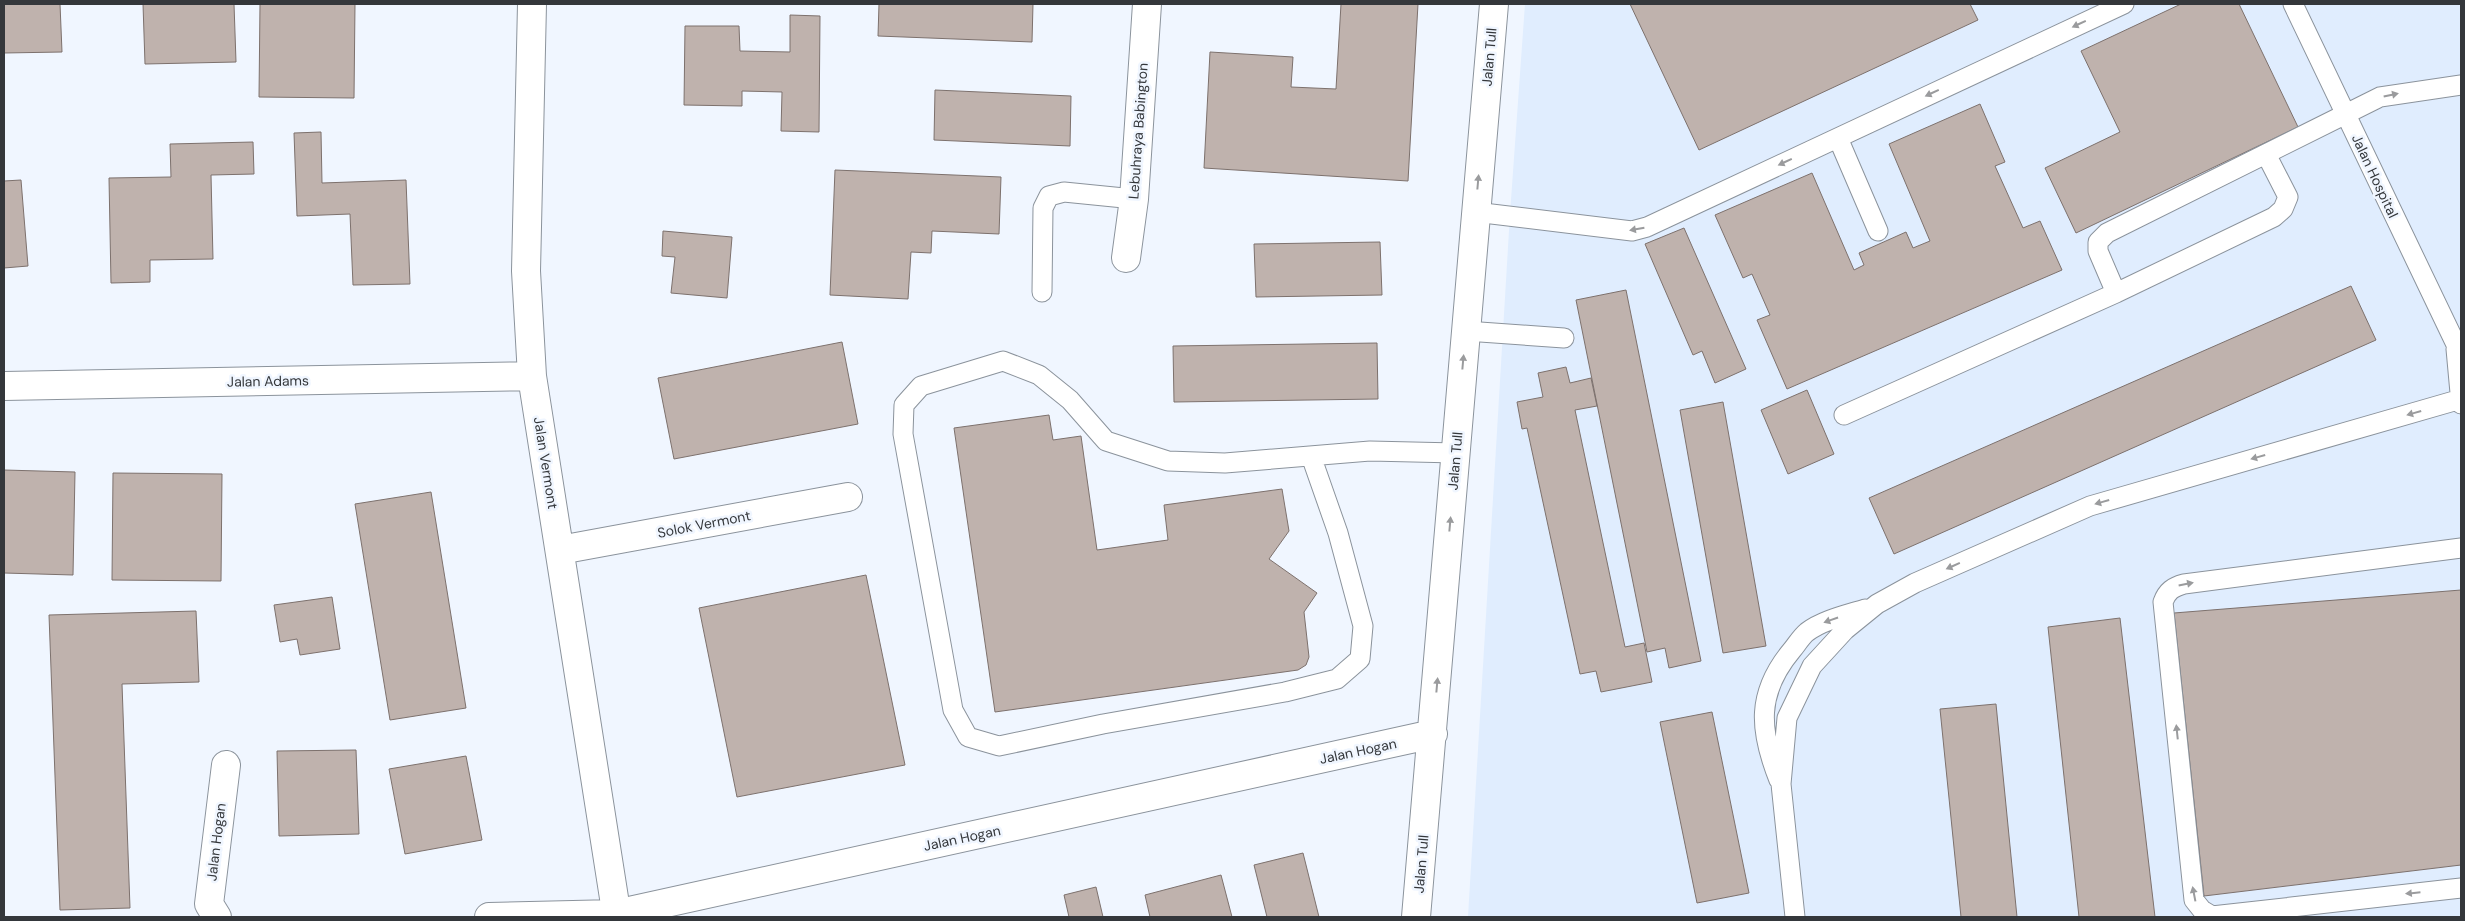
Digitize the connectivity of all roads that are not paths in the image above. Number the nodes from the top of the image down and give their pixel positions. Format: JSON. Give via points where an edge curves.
{"nodes":[{"id":1,"x":532,"y":4,"type":"edge"},
{"id":2,"x":1147,"y":4,"type":"edge"},
{"id":3,"x":1494,"y":4,"type":"edge"},
{"id":4,"x":2124,"y":4,"type":"edge"},
{"id":5,"x":2293,"y":4,"type":"edge"},
{"id":6,"x":2461,"y":85,"type":"edge"},
{"id":7,"x":2346,"y":113,"type":"junction"},
{"id":8,"x":1838,"y":138,"type":"junction"},
{"id":9,"x":2266,"y":154,"type":"junction"},
{"id":10,"x":1134,"y":199,"type":"junction"},
{"id":11,"x":1475,"y":212,"type":"junction"},
{"id":12,"x":1878,"y":231,"type":"dead end"},
{"id":13,"x":1126,"y":258,"type":"dead end"},
{"id":14,"x":1042,"y":292,"type":"dead end"},
{"id":15,"x":2116,"y":293,"type":"junction"},
{"id":16,"x":1466,"y":332,"type":"junction"},
{"id":17,"x":1564,"y":338,"type":"dead end"},
{"id":18,"x":2459,"y":352,"type":"edge"},
{"id":19,"x":532,"y":376,"type":"junction"},
{"id":20,"x":4,"y":386,"type":"edge"},
{"id":21,"x":2461,"y":401,"type":"edge"},
{"id":22,"x":1844,"y":415,"type":"dead end"},
{"id":23,"x":1456,"y":452,"type":"junction"},
{"id":24,"x":1311,"y":456,"type":"junction"},
{"id":25,"x":848,"y":496,"type":"dead end"},
{"id":26,"x":2461,"y":548,"type":"edge"},
{"id":27,"x":560,"y":550,"type":"junction"},
{"id":28,"x":1878,"y":604,"type":"junction"},
{"id":29,"x":1433,"y":734,"type":"junction"},
{"id":30,"x":226,"y":765,"type":"dead end"},
{"id":31,"x":1781,"y":784,"type":"junction"},
{"id":32,"x":2461,"y":888,"type":"edge"},
{"id":33,"x":616,"y":916,"type":"edge"},
{"id":34,"x":217,"y":917,"type":"edge"},
{"id":35,"x":489,"y":917,"type":"edge"},
{"id":36,"x":1416,"y":917,"type":"edge"},
{"id":37,"x":1795,"y":917,"type":"edge"}],
"edges":[{"from":1,"to":19,"type":"street","name":"Jalan Vermont","via":[[526,271]]},
{"from":2,"to":10,"type":"street","name":"Lebuhraya Babington"},
{"from":11,"to":3,"type":"street","name":"Jalan Tull","one_way":true},
{"from":4,"to":8,"type":"lane","one_way":true},
{"from":5,"to":7,"type":"lane","name":"Jalan Hospital"},
{"from":7,"to":6,"type":"lane","one_way":true,"via":[[2380,97]]},
{"from":7,"to":9,"type":"lane"},
{"from":7,"to":18,"type":"lane","name":"Jalan Hospital"},
{"from":8,"to":11,"type":"lane","one_way":true,"via":[[1647,227],[1632,231]]},
{"from":8,"to":12,"type":"lane"},
{"from":9,"to":15,"type":"lane","via":[[2107,233],[2098,242],[2098,251]]},
{"from":9,"to":15,"type":"lane","via":[[2288,197],[2284,210]]},
{"from":10,"to":13,"type":"street","name":"Lebuhraya Babington"},
{"from":10,"to":14,"type":"lane","via":[[1064,192],[1049,196],[1043,208]]},
{"from":11,"to":16,"type":"street","name":"Jalan Tull"},
{"from":15,"to":22,"type":"lane"},
{"from":16,"to":17,"type":"lane"},
{"from":23,"to":16,"type":"street","name":"Jalan Tull","one_way":true},
{"from":18,"to":21,"type":"lane","name":"Jalan Hospital"},
{"from":19,"to":20,"type":"street","name":"Jalan Adams"},
{"from":19,"to":27,"type":"street","name":"Jalan Vermont"},
{"from":21,"to":28,"type":"lane","one_way":true,"via":[[2090,506],[1914,583]]},
{"from":23,"to":24,"type":"lane","via":[[1370,451]]},
{"from":29,"to":23,"type":"street","name":"Jalan Tull","one_way":true},
{"from":24,"to":24,"type":"lane","via":[[1225,463],[1168,461],[1106,441],[1070,400],[1039,376],[1003,361],[921,386],[904,405],[903,434],[953,710],[968,737],[1000,746],[1285,692],[1337,679],[1360,659],[1363,626],[1338,533]]},
{"from":25,"to":27,"type":"street","name":"Solok Vermont"},
{"from":32,"to":26,"type":"lane","one_way":true,"via":[[2212,916],[2202,910],[2194,900],[2163,602],[2173,587],[2184,584]]},
{"from":27,"to":33,"type":"street","name":"Jalan Vermont"},
{"from":28,"to":31,"type":"lane","via":[[1845,630],[1812,666],[1786,718]]},
{"from":28,"to":31,"type":"lane","one_way":true,"via":[[1807,632],[1783,661],[1767,694],[1763,717],[1767,750]]},
{"from":29,"to":33,"type":"street","name":"Jalan Hogan"},
{"from":29,"to":36,"type":"street","name":"Jalan Tull"},
{"from":30,"to":34,"type":"street","name":"Jalan Hogan","via":[[209,904]]},
{"from":31,"to":37,"type":"lane"},
{"from":33,"to":35,"type":"street","name":"Jalan Hogan"}]}
